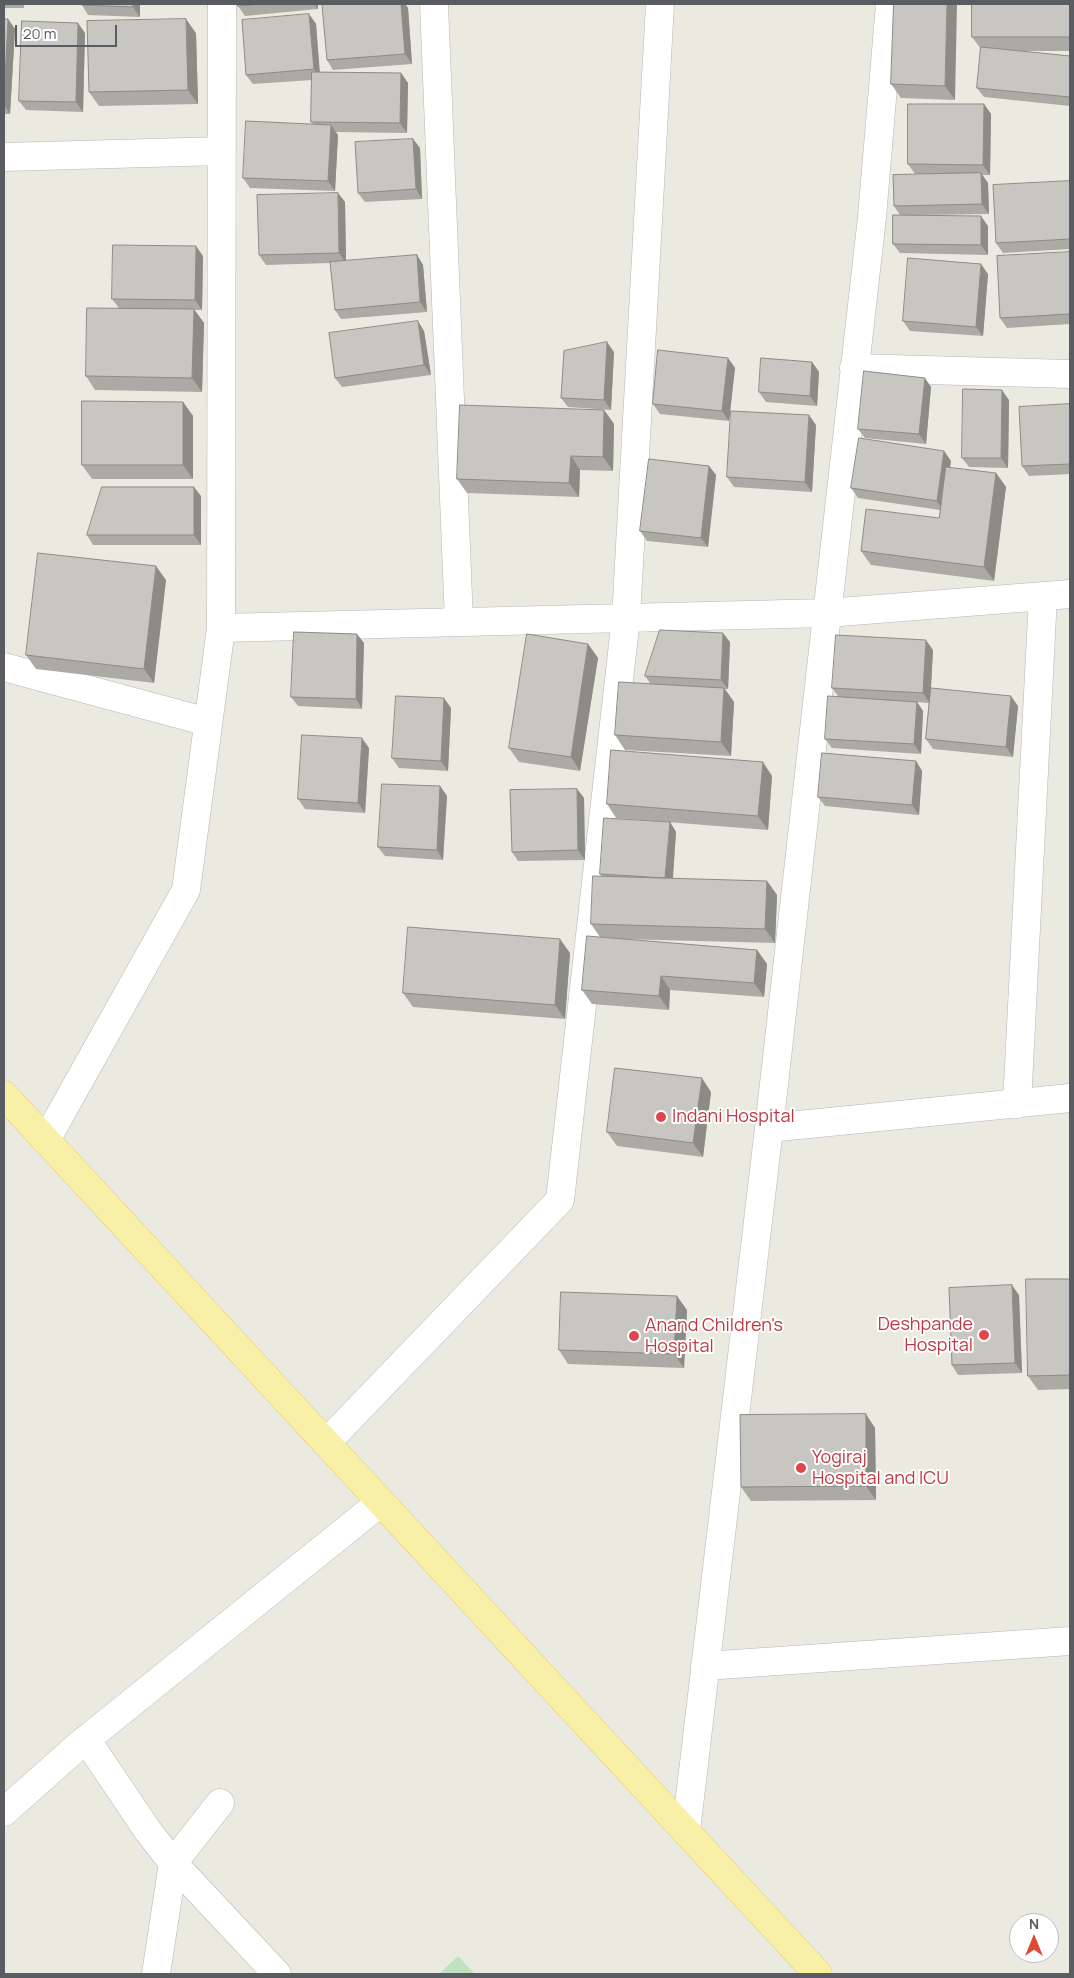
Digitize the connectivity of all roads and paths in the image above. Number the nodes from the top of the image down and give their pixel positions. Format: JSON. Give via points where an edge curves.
{"nodes":[{"id":1,"x":222,"y":4,"type":"edge"},
{"id":2,"x":434,"y":4,"type":"edge"},
{"id":3,"x":660,"y":4,"type":"edge"},
{"id":4,"x":890,"y":4,"type":"edge"},
{"id":5,"x":222,"y":151,"type":"junction"},
{"id":6,"x":4,"y":157,"type":"edge"},
{"id":7,"x":854,"y":368,"type":"junction"},
{"id":8,"x":1070,"y":374,"type":"edge"},
{"id":9,"x":1070,"y":594,"type":"edge"},
{"id":10,"x":1043,"y":596,"type":"junction"},
{"id":11,"x":827,"y":613,"type":"junction"},
{"id":12,"x":626,"y":618,"type":"junction"},
{"id":13,"x":459,"y":622,"type":"junction"},
{"id":14,"x":221,"y":628,"type":"junction"},
{"id":15,"x":4,"y":668,"type":"edge"},
{"id":16,"x":208,"y":722,"type":"junction"},
{"id":17,"x":4,"y":1095,"type":"edge"},
{"id":18,"x":1070,"y":1098,"type":"edge"},
{"id":19,"x":1017,"y":1104,"type":"junction"},
{"id":20,"x":769,"y":1128,"type":"junction"},
{"id":21,"x":46,"y":1140,"type":"junction"},
{"id":22,"x":326,"y":1443,"type":"junction"},
{"id":23,"x":381,"y":1502,"type":"junction"},
{"id":24,"x":1070,"y":1641,"type":"edge"},
{"id":25,"x":706,"y":1666,"type":"junction"},
{"id":26,"x":86,"y":1739,"type":"junction"},
{"id":27,"x":220,"y":1803,"type":"dead end"},
{"id":28,"x":4,"y":1812,"type":"edge"},
{"id":29,"x":686,"y":1831,"type":"junction"},
{"id":30,"x":173,"y":1862,"type":"junction"},
{"id":31,"x":156,"y":1974,"type":"edge"},
{"id":32,"x":277,"y":1974,"type":"edge"},
{"id":33,"x":818,"y":1974,"type":"edge"}],
"edges":[{"from":1,"to":5,"type":"street"},
{"from":2,"to":13,"type":"street"},
{"from":3,"to":12,"type":"street"},
{"from":4,"to":7,"type":"street","via":[[872,217]]},
{"from":5,"to":6,"type":"street"},
{"from":5,"to":14,"type":"street"},
{"from":7,"to":8,"type":"street"},
{"from":7,"to":11,"type":"street"},
{"from":9,"to":10,"type":"street"},
{"from":10,"to":11,"type":"street"},
{"from":10,"to":19,"type":"street"},
{"from":11,"to":12,"type":"street"},
{"from":11,"to":20,"type":"street"},
{"from":12,"to":13,"type":"street"},
{"from":12,"to":22,"type":"street","via":[[560,1200]]},
{"from":13,"to":14,"type":"street"},
{"from":14,"to":16,"type":"street"},
{"from":15,"to":16,"type":"street"},
{"from":16,"to":21,"type":"street","via":[[186,890]]},
{"from":17,"to":21,"type":"main road"},
{"from":18,"to":19,"type":"street"},
{"from":19,"to":20,"type":"street"},
{"from":20,"to":25,"type":"street"},
{"from":21,"to":22,"type":"main road"},
{"from":22,"to":23,"type":"main road"},
{"from":23,"to":26,"type":"street"},
{"from":23,"to":29,"type":"main road"},
{"from":24,"to":25,"type":"street"},
{"from":25,"to":29,"type":"street"},
{"from":26,"to":28,"type":"street"},
{"from":26,"to":30,"type":"street","via":[[148,1831]]},
{"from":27,"to":30,"type":"street"},
{"from":29,"to":33,"type":"main road"},
{"from":30,"to":31,"type":"street"},
{"from":30,"to":32,"type":"street"}]}
